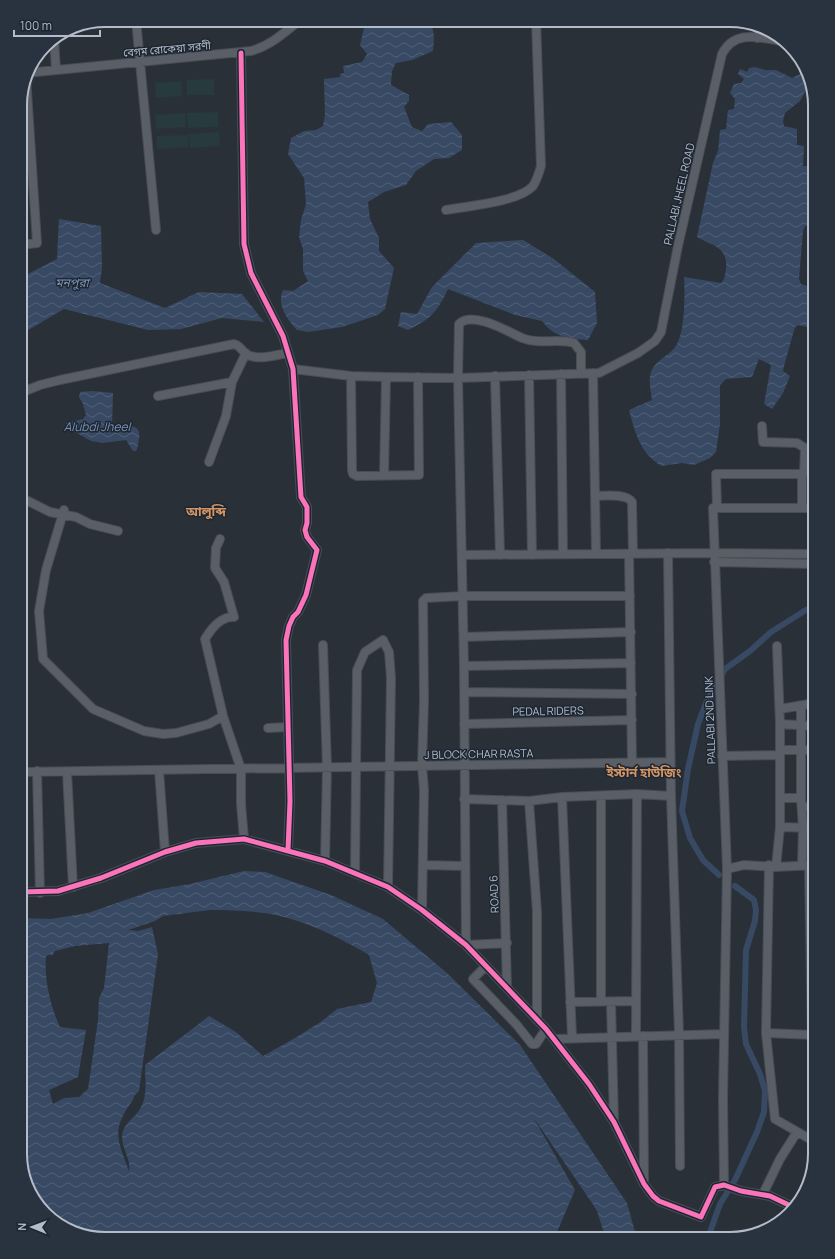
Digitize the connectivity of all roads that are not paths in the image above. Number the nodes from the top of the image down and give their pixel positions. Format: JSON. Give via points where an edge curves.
{"nodes":[{"id":1,"x":137,"y":27,"type":"edge"},
{"id":2,"x":290,"y":27,"type":"edge"},
{"id":3,"x":536,"y":27,"type":"edge"},
{"id":4,"x":759,"y":32,"type":"edge"},
{"id":5,"x":757,"y":38,"type":"junction"},
{"id":6,"x":773,"y":40,"type":"edge"},
{"id":7,"x":54,"y":46,"type":"edge"},
{"id":8,"x":241,"y":53,"type":"junction"},
{"id":9,"x":140,"y":62,"type":"junction"},
{"id":10,"x":56,"y":70,"type":"junction"},
{"id":11,"x":34,"y":72,"type":"edge"},
{"id":12,"x":27,"y":98,"type":"edge"},
{"id":13,"x":446,"y":210,"type":"dead end"},
{"id":14,"x":156,"y":230,"type":"dead end"},
{"id":15,"x":27,"y":244,"type":"edge"},
{"id":16,"x":288,"y":352,"type":"junction"},
{"id":17,"x":246,"y":354,"type":"junction"},
{"id":18,"x":293,"y":369,"type":"junction"},
{"id":19,"x":596,"y":373,"type":"junction"},
{"id":20,"x":560,"y":374,"type":"junction"},
{"id":21,"x":581,"y":374,"type":"junction"},
{"id":22,"x":529,"y":375,"type":"junction"},
{"id":23,"x":351,"y":376,"type":"junction"},
{"id":24,"x":495,"y":376,"type":"junction"},
{"id":25,"x":386,"y":377,"type":"junction"},
{"id":26,"x":418,"y":377,"type":"junction"},
{"id":27,"x":458,"y":378,"type":"junction"},
{"id":28,"x":232,"y":382,"type":"junction"},
{"id":29,"x":27,"y":390,"type":"edge"},
{"id":30,"x":158,"y":396,"type":"dead end"},
{"id":31,"x":762,"y":426,"type":"dead end"},
{"id":32,"x":209,"y":462,"type":"dead end"},
{"id":33,"x":808,"y":473,"type":"edge"},
{"id":34,"x":803,"y":474,"type":"junction"},
{"id":35,"x":384,"y":476,"type":"junction"},
{"id":36,"x":595,"y":496,"type":"junction"},
{"id":37,"x":27,"y":500,"type":"edge"},
{"id":38,"x":717,"y":508,"type":"junction"},
{"id":39,"x":802,"y":508,"type":"junction"},
{"id":40,"x":808,"y":508,"type":"edge"},
{"id":41,"x":63,"y":512,"type":"junction"},
{"id":42,"x":118,"y":531,"type":"dead end"},
{"id":43,"x":220,"y":539,"type":"dead end"},
{"id":44,"x":668,"y":553,"type":"junction"},
{"id":45,"x":713,"y":553,"type":"junction"},
{"id":46,"x":563,"y":554,"type":"junction"},
{"id":47,"x":596,"y":554,"type":"junction"},
{"id":48,"x":631,"y":554,"type":"junction"},
{"id":49,"x":808,"y":554,"type":"edge"},
{"id":50,"x":462,"y":555,"type":"junction"},
{"id":51,"x":500,"y":555,"type":"junction"},
{"id":52,"x":532,"y":555,"type":"junction"},
{"id":53,"x":714,"y":562,"type":"junction"},
{"id":54,"x":808,"y":564,"type":"edge"},
{"id":55,"x":463,"y":596,"type":"junction"},
{"id":56,"x":630,"y":596,"type":"junction"},
{"id":57,"x":631,"y":632,"type":"junction"},
{"id":58,"x":464,"y":637,"type":"junction"},
{"id":59,"x":323,"y":645,"type":"dead end"},
{"id":60,"x":777,"y":646,"type":"dead end"},
{"id":61,"x":631,"y":663,"type":"junction"},
{"id":62,"x":464,"y":666,"type":"junction"},
{"id":63,"x":464,"y":692,"type":"junction"},
{"id":64,"x":632,"y":694,"type":"junction"},
{"id":65,"x":808,"y":706,"type":"edge"},
{"id":66,"x":801,"y":707,"type":"junction"},
{"id":67,"x":780,"y":708,"type":"junction"},
{"id":68,"x":223,"y":716,"type":"junction"},
{"id":69,"x":632,"y":720,"type":"junction"},
{"id":70,"x":464,"y":724,"type":"junction"},
{"id":71,"x":780,"y":724,"type":"junction"},
{"id":72,"x":801,"y":725,"type":"junction"},
{"id":73,"x":808,"y":726,"type":"edge"},
{"id":74,"x":288,"y":727,"type":"junction"},
{"id":75,"x":268,"y":728,"type":"dead end"},
{"id":76,"x":802,"y":750,"type":"junction"},
{"id":77,"x":808,"y":750,"type":"edge"},
{"id":78,"x":780,"y":752,"type":"junction"},
{"id":79,"x":722,"y":756,"type":"junction"},
{"id":80,"x":670,"y":762,"type":"junction"},
{"id":81,"x":632,"y":763,"type":"junction"},
{"id":82,"x":422,"y":766,"type":"junction"},
{"id":83,"x":464,"y":766,"type":"junction"},
{"id":84,"x":357,"y":767,"type":"junction"},
{"id":85,"x":390,"y":767,"type":"junction"},
{"id":86,"x":288,"y":768,"type":"junction"},
{"id":87,"x":327,"y":768,"type":"junction"},
{"id":88,"x":241,"y":769,"type":"junction"},
{"id":89,"x":159,"y":770,"type":"junction"},
{"id":90,"x":37,"y":771,"type":"junction"},
{"id":91,"x":27,"y":772,"type":"edge"},
{"id":92,"x":67,"y":772,"type":"junction"},
{"id":93,"x":637,"y":794,"type":"junction"},
{"id":94,"x":671,"y":796,"type":"junction"},
{"id":95,"x":562,"y":797,"type":"junction"},
{"id":96,"x":601,"y":797,"type":"junction"},
{"id":97,"x":780,"y":798,"type":"junction"},
{"id":98,"x":801,"y":798,"type":"junction"},
{"id":99,"x":464,"y":799,"type":"junction"},
{"id":100,"x":502,"y":800,"type":"junction"},
{"id":101,"x":529,"y":801,"type":"junction"},
{"id":102,"x":802,"y":807,"type":"junction"},
{"id":103,"x":808,"y":807,"type":"edge"},
{"id":104,"x":780,"y":827,"type":"junction"},
{"id":105,"x":803,"y":828,"type":"junction"},
{"id":106,"x":808,"y":828,"type":"edge"},
{"id":107,"x":244,"y":839,"type":"junction"},
{"id":108,"x":288,"y":850,"type":"junction"},
{"id":109,"x":165,"y":852,"type":"junction"},
{"id":110,"x":808,"y":859,"type":"edge"},
{"id":111,"x":325,"y":861,"type":"junction"},
{"id":112,"x":423,"y":865,"type":"junction"},
{"id":113,"x":808,"y":865,"type":"edge"},
{"id":114,"x":465,"y":866,"type":"junction"},
{"id":115,"x":773,"y":866,"type":"junction"},
{"id":116,"x":728,"y":868,"type":"junction"},
{"id":117,"x":355,"y":873,"type":"junction"},
{"id":118,"x":73,"y":887,"type":"junction"},
{"id":119,"x":388,"y":887,"type":"junction"},
{"id":120,"x":27,"y":892,"type":"edge"},
{"id":121,"x":40,"y":893,"type":"junction"},
{"id":122,"x":422,"y":910,"type":"junction"},
{"id":123,"x":507,"y":943,"type":"junction"},
{"id":124,"x":466,"y":945,"type":"junction"},
{"id":125,"x":486,"y":966,"type":"junction"},
{"id":126,"x":507,"y":988,"type":"junction"},
{"id":127,"x":636,"y":1001,"type":"junction"},
{"id":128,"x":570,"y":1002,"type":"junction"},
{"id":129,"x":601,"y":1002,"type":"junction"},
{"id":130,"x":611,"y":1003,"type":"junction"},
{"id":131,"x":538,"y":1020,"type":"junction"},
{"id":132,"x":546,"y":1029,"type":"junction"},
{"id":133,"x":766,"y":1033,"type":"junction"},
{"id":134,"x":680,"y":1034,"type":"junction"},
{"id":135,"x":724,"y":1034,"type":"junction"},
{"id":136,"x":640,"y":1035,"type":"junction"},
{"id":137,"x":808,"y":1035,"type":"edge"},
{"id":138,"x":612,"y":1036,"type":"junction"},
{"id":139,"x":572,"y":1037,"type":"junction"},
{"id":140,"x":554,"y":1038,"type":"junction"},
{"id":141,"x":614,"y":1122,"type":"junction"},
{"id":142,"x":797,"y":1132,"type":"junction"},
{"id":143,"x":808,"y":1138,"type":"edge"},
{"id":144,"x":680,"y":1166,"type":"dead end"},
{"id":145,"x":644,"y":1184,"type":"junction"},
{"id":146,"x":724,"y":1185,"type":"junction"},
{"id":147,"x":763,"y":1194,"type":"junction"},
{"id":148,"x":788,"y":1205,"type":"edge"}],
"edges":[{"from":1,"to":9,"type":"street"},
{"from":2,"to":8,"type":"street","name":"বেগম রোকেয়া সরণী","via":[[262,48]]},
{"from":3,"to":13,"type":"street","via":[[541,166],[538,177],[532,187],[513,197]]},
{"from":4,"to":5,"type":"street"},
{"from":5,"to":6,"type":"street","name":"PALLABI JHEEL ROAD"},
{"from":5,"to":19,"type":"street","name":"PALLABI JHEEL ROAD","via":[[744,37],[734,40],[722,54],[660,336],[638,353]]},
{"from":7,"to":10,"type":"street"},
{"from":8,"to":9,"type":"street","name":"বেগম রোকেয়া সরণী"},
{"from":8,"to":16,"type":"street","via":[[245,250],[251,273],[283,336]]},
{"from":9,"to":10,"type":"street","name":"বেগম রোকেয়া সরণী"},
{"from":9,"to":14,"type":"street"},
{"from":10,"to":11,"type":"street","name":"বেগম রোকেয়া সরণী"},
{"from":12,"to":15,"type":"street","via":[[37,243]]},
{"from":16,"to":17,"type":"street","via":[[263,357]]},
{"from":16,"to":18,"type":"street"},
{"from":17,"to":28,"type":"street"},
{"from":17,"to":29,"type":"street","via":[[240,345],[234,344],[40,384]]},
{"from":18,"to":23,"type":"street"},
{"from":18,"to":74,"type":"street","via":[[301,497],[307,516],[305,530],[317,550],[306,595],[293,617],[286,640]]},
{"from":19,"to":21,"type":"street"},
{"from":19,"to":36,"type":"street"},
{"from":20,"to":21,"type":"street"},
{"from":20,"to":22,"type":"street"},
{"from":20,"to":46,"type":"street"},
{"from":21,"to":27,"type":"street","via":[[581,352],[574,343],[529,340],[488,322],[468,320],[462,321],[458,328]]},
{"from":22,"to":24,"type":"street"},
{"from":22,"to":52,"type":"street"},
{"from":23,"to":25,"type":"street"},
{"from":23,"to":35,"type":"street","via":[[353,474]]},
{"from":24,"to":27,"type":"street"},
{"from":24,"to":51,"type":"street"},
{"from":25,"to":26,"type":"street"},
{"from":25,"to":35,"type":"street"},
{"from":26,"to":27,"type":"street"},
{"from":26,"to":35,"type":"street","via":[[420,472],[416,476]]},
{"from":27,"to":50,"type":"street"},
{"from":28,"to":30,"type":"street"},
{"from":28,"to":32,"type":"street","via":[[226,416]]},
{"from":31,"to":34,"type":"street","via":[[763,442],[797,443],[805,448]]},
{"from":33,"to":34,"type":"street"},
{"from":34,"to":38,"type":"street","via":[[716,474]]},
{"from":34,"to":39,"type":"street"},
{"from":36,"to":47,"type":"street"},
{"from":36,"to":48,"type":"street","via":[[625,497],[632,502]]},
{"from":37,"to":41,"type":"street","via":[[50,512]]},
{"from":38,"to":39,"type":"street"},
{"from":38,"to":45,"type":"street","name":"PALLABI 2ND LINK","via":[[713,508]]},
{"from":39,"to":40,"type":"street"},
{"from":41,"to":42,"type":"street"},
{"from":41,"to":68,"type":"street","via":[[46,570],[39,611],[44,659],[93,709],[144,731],[176,733],[209,724]]},
{"from":43,"to":68,"type":"street","via":[[216,548],[216,568],[224,582],[234,617],[227,617],[219,622],[205,639]]},
{"from":44,"to":45,"type":"street"},
{"from":44,"to":48,"type":"street"},
{"from":44,"to":80,"type":"street"},
{"from":45,"to":49,"type":"street"},
{"from":45,"to":53,"type":"street","name":"PALLABI 2ND LINK"},
{"from":46,"to":47,"type":"street"},
{"from":46,"to":52,"type":"street"},
{"from":47,"to":48,"type":"street"},
{"from":48,"to":56,"type":"street"},
{"from":50,"to":51,"type":"street"},
{"from":50,"to":55,"type":"street"},
{"from":51,"to":52,"type":"street"},
{"from":53,"to":54,"type":"street"},
{"from":53,"to":79,"type":"street","name":"PALLABI 2ND LINK"},
{"from":55,"to":56,"type":"street"},
{"from":55,"to":58,"type":"street"},
{"from":55,"to":82,"type":"street","via":[[426,598],[423,601]]},
{"from":56,"to":57,"type":"street"},
{"from":57,"to":58,"type":"street"},
{"from":57,"to":61,"type":"street"},
{"from":58,"to":62,"type":"street"},
{"from":59,"to":87,"type":"street"},
{"from":60,"to":67,"type":"street"},
{"from":61,"to":62,"type":"street"},
{"from":61,"to":64,"type":"street"},
{"from":62,"to":63,"type":"street"},
{"from":63,"to":64,"type":"street"},
{"from":63,"to":70,"type":"street"},
{"from":64,"to":69,"type":"street"},
{"from":65,"to":66,"type":"street"},
{"from":66,"to":67,"type":"street"},
{"from":66,"to":72,"type":"street"},
{"from":67,"to":71,"type":"street"},
{"from":68,"to":88,"type":"street"},
{"from":69,"to":70,"type":"street","name":"PEDAL RIDERS"},
{"from":69,"to":81,"type":"street"},
{"from":70,"to":83,"type":"street"},
{"from":71,"to":72,"type":"street"},
{"from":71,"to":78,"type":"street"},
{"from":72,"to":73,"type":"street"},
{"from":72,"to":76,"type":"street"},
{"from":74,"to":75,"type":"street"},
{"from":74,"to":86,"type":"street"},
{"from":76,"to":77,"type":"street"},
{"from":76,"to":78,"type":"street"},
{"from":76,"to":98,"type":"street"},
{"from":78,"to":79,"type":"street"},
{"from":78,"to":97,"type":"street"},
{"from":79,"to":116,"type":"street","name":"PALLABI 2ND LINK"},
{"from":80,"to":81,"type":"street","name":"J BLOCK CHAR RASTA"},
{"from":80,"to":94,"type":"street"},
{"from":81,"to":83,"type":"street","name":"J BLOCK CHAR RASTA"},
{"from":82,"to":83,"type":"street","name":"J BLOCK CHAR RASTA"},
{"from":82,"to":85,"type":"street","name":"J BLOCK CHAR RASTA"},
{"from":82,"to":112,"type":"street"},
{"from":83,"to":99,"type":"street"},
{"from":84,"to":85,"type":"street","name":"J BLOCK CHAR RASTA"},
{"from":84,"to":85,"type":"street","via":[[357,670],[365,652],[383,640],[389,652],[390,664]]},
{"from":84,"to":87,"type":"street","name":"J BLOCK CHAR RASTA"},
{"from":84,"to":117,"type":"street"},
{"from":85,"to":119,"type":"street"},
{"from":86,"to":87,"type":"street","name":"J BLOCK CHAR RASTA"},
{"from":86,"to":88,"type":"street","name":"J BLOCK CHAR RASTA"},
{"from":86,"to":108,"type":"street"},
{"from":87,"to":111,"type":"street"},
{"from":88,"to":89,"type":"street","name":"J BLOCK CHAR RASTA"},
{"from":88,"to":107,"type":"street"},
{"from":89,"to":92,"type":"street","name":"J BLOCK CHAR RASTA"},
{"from":89,"to":109,"type":"street"},
{"from":90,"to":91,"type":"street","name":"J BLOCK CHAR RASTA"},
{"from":90,"to":92,"type":"street","name":"J BLOCK CHAR RASTA"},
{"from":90,"to":121,"type":"street"},
{"from":92,"to":118,"type":"street"},
{"from":93,"to":94,"type":"street"},
{"from":93,"to":96,"type":"street"},
{"from":93,"to":127,"type":"street"},
{"from":94,"to":134,"type":"street"},
{"from":95,"to":96,"type":"street"},
{"from":95,"to":101,"type":"street"},
{"from":95,"to":128,"type":"street"},
{"from":96,"to":129,"type":"street"},
{"from":97,"to":98,"type":"street"},
{"from":97,"to":104,"type":"street"},
{"from":98,"to":102,"type":"street"},
{"from":99,"to":100,"type":"street"},
{"from":99,"to":114,"type":"street"},
{"from":100,"to":101,"type":"street"},
{"from":100,"to":123,"type":"street","name":"ROAD 6"},
{"from":101,"to":131,"type":"street","via":[[537,912]]},
{"from":102,"to":103,"type":"street"},
{"from":102,"to":105,"type":"street"},
{"from":104,"to":105,"type":"street"},
{"from":104,"to":115,"type":"street"},
{"from":105,"to":106,"type":"street"},
{"from":105,"to":110,"type":"street"},
{"from":107,"to":108,"type":"street"},
{"from":107,"to":109,"type":"street","via":[[196,843]]},
{"from":108,"to":111,"type":"street"},
{"from":109,"to":118,"type":"street"},
{"from":111,"to":117,"type":"street"},
{"from":112,"to":114,"type":"street"},
{"from":112,"to":122,"type":"street"},
{"from":113,"to":115,"type":"street"},
{"from":114,"to":124,"type":"street"},
{"from":115,"to":116,"type":"street","via":[[744,865]]},
{"from":115,"to":133,"type":"street"},
{"from":116,"to":135,"type":"street","name":"PALLABI 2ND LINK"},
{"from":117,"to":119,"type":"street"},
{"from":118,"to":121,"type":"street"},
{"from":119,"to":122,"type":"street"},
{"from":120,"to":121,"type":"street"},
{"from":122,"to":124,"type":"street"},
{"from":123,"to":124,"type":"street"},
{"from":123,"to":126,"type":"street","name":"ROAD 6"},
{"from":124,"to":125,"type":"street"},
{"from":125,"to":126,"type":"street"},
{"from":125,"to":132,"type":"street","via":[[473,979],[532,1044],[536,1044]]},
{"from":126,"to":131,"type":"street"},
{"from":127,"to":130,"type":"street"},
{"from":127,"to":136,"type":"street"},
{"from":128,"to":129,"type":"street"},
{"from":128,"to":139,"type":"street"},
{"from":129,"to":130,"type":"street"},
{"from":130,"to":138,"type":"street"},
{"from":131,"to":132,"type":"street"},
{"from":132,"to":140,"type":"street"},
{"from":133,"to":137,"type":"street"},
{"from":133,"to":142,"type":"street","via":[[775,1119]]},
{"from":134,"to":135,"type":"street"},
{"from":134,"to":136,"type":"street"},
{"from":134,"to":144,"type":"street"},
{"from":135,"to":146,"type":"street","name":"PALLABI 2ND LINK"},
{"from":136,"to":138,"type":"street"},
{"from":136,"to":145,"type":"street"},
{"from":138,"to":139,"type":"street"},
{"from":138,"to":141,"type":"street"},
{"from":139,"to":140,"type":"street"},
{"from":140,"to":141,"type":"street"},
{"from":141,"to":145,"type":"street"},
{"from":142,"to":143,"type":"street"},
{"from":142,"to":147,"type":"street"},
{"from":145,"to":146,"type":"street","via":[[659,1201],[701,1217],[715,1187]]},
{"from":146,"to":147,"type":"street","via":[[741,1191]]},
{"from":147,"to":148,"type":"street"}]}
